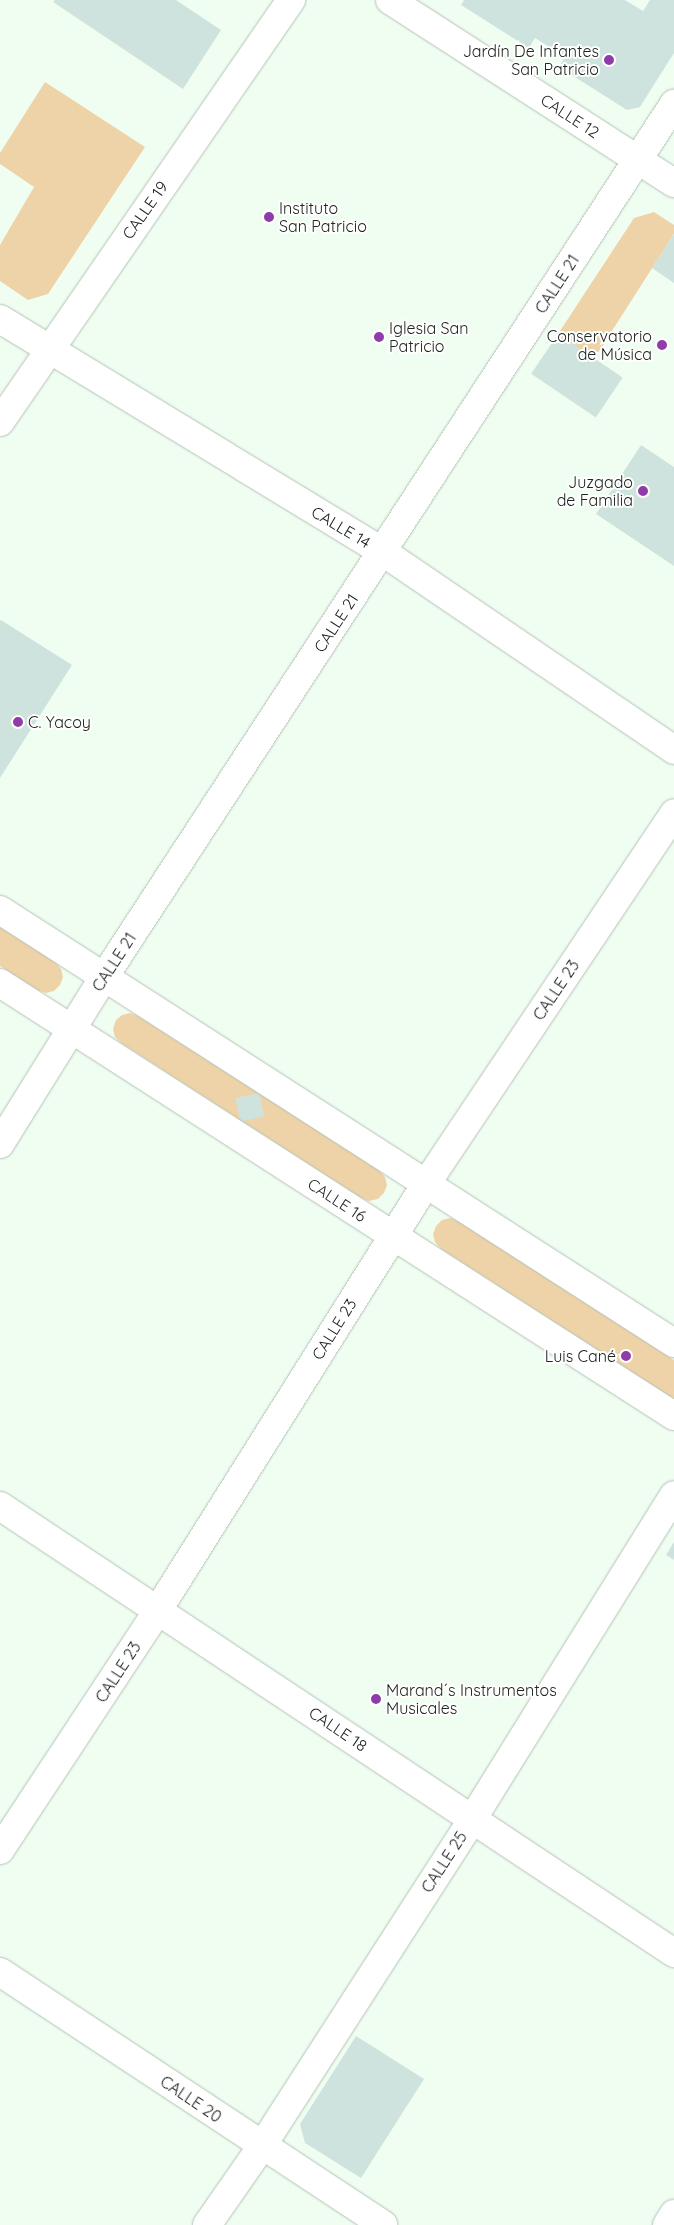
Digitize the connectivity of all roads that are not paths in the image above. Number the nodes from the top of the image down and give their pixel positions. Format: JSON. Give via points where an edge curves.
{"nodes":[{"id":1,"x":291,"y":0,"type":"edge"},
{"id":2,"x":390,"y":0,"type":"edge"},
{"id":3,"x":674,"y":104,"type":"edge"},
{"id":4,"x":637,"y":160,"type":"junction"},
{"id":5,"x":674,"y":183,"type":"edge"},
{"id":6,"x":0,"y":319,"type":"edge"},
{"id":7,"x":48,"y":350,"type":"junction"},
{"id":8,"x":0,"y":422,"type":"edge"},
{"id":9,"x":383,"y":552,"type":"junction"},
{"id":10,"x":674,"y":750,"type":"edge"},
{"id":11,"x":674,"y":813,"type":"edge"},
{"id":12,"x":0,"y":910,"type":"edge"},
{"id":13,"x":104,"y":977,"type":"junction"},
{"id":14,"x":0,"y":983,"type":"edge"},
{"id":15,"x":71,"y":1029,"type":"junction"},
{"id":16,"x":0,"y":1144,"type":"edge"},
{"id":17,"x":426,"y":1184,"type":"junction"},
{"id":18,"x":393,"y":1236,"type":"junction"},
{"id":19,"x":674,"y":1343,"type":"edge"},
{"id":20,"x":674,"y":1416,"type":"edge"},
{"id":21,"x":674,"y":1495,"type":"edge"},
{"id":22,"x":0,"y":1506,"type":"edge"},
{"id":23,"x":158,"y":1610,"type":"junction"},
{"id":24,"x":472,"y":1818,"type":"junction"},
{"id":25,"x":0,"y":1850,"type":"edge"},
{"id":26,"x":674,"y":1953,"type":"edge"},
{"id":27,"x":0,"y":1972,"type":"edge"},
{"id":28,"x":262,"y":2146,"type":"junction"},
{"id":29,"x":674,"y":2214,"type":"edge"},
{"id":30,"x":207,"y":2225,"type":"edge"},
{"id":31,"x":383,"y":2225,"type":"edge"},
{"id":32,"x":667,"y":2225,"type":"edge"}],
"edges":[{"from":1,"to":7,"type":"street","name":"CALLE 19"},
{"from":2,"to":4,"type":"street","name":"CALLE 12"},
{"from":3,"to":4,"type":"street","name":"CALLE 21"},
{"from":4,"to":5,"type":"street","name":"CALLE 12"},
{"from":4,"to":9,"type":"street","name":"CALLE 21"},
{"from":6,"to":7,"type":"street","name":"CALLE 14"},
{"from":7,"to":8,"type":"street","name":"CALLE 19"},
{"from":7,"to":9,"type":"street","name":"CALLE 14"},
{"from":9,"to":10,"type":"street","name":"CALLE 14"},
{"from":9,"to":13,"type":"street","name":"CALLE 21"},
{"from":11,"to":17,"type":"street","name":"CALLE 23"},
{"from":12,"to":13,"type":"street"},
{"from":13,"to":15,"type":"street","name":"CALLE 21"},
{"from":13,"to":17,"type":"street"},
{"from":14,"to":15,"type":"street","name":"CALLE 16"},
{"from":15,"to":16,"type":"street","name":"CALLE 21"},
{"from":15,"to":18,"type":"street","name":"CALLE 16"},
{"from":17,"to":18,"type":"street","name":"CALLE 23"},
{"from":17,"to":19,"type":"street"},
{"from":18,"to":20,"type":"street","name":"CALLE 16"},
{"from":18,"to":23,"type":"street","name":"CALLE 23"},
{"from":21,"to":24,"type":"street","name":"CALLE 25"},
{"from":22,"to":23,"type":"street","name":"CALLE 18"},
{"from":23,"to":24,"type":"street","name":"CALLE 18"},
{"from":23,"to":25,"type":"street","name":"CALLE 23"},
{"from":24,"to":26,"type":"street","name":"CALLE 18"},
{"from":24,"to":28,"type":"street","name":"CALLE 25"},
{"from":27,"to":28,"type":"street","name":"CALLE 20"},
{"from":28,"to":30,"type":"street","name":"CALLE 25"},
{"from":28,"to":31,"type":"street","name":"CALLE 20"},
{"from":29,"to":32,"type":"street"}]}
